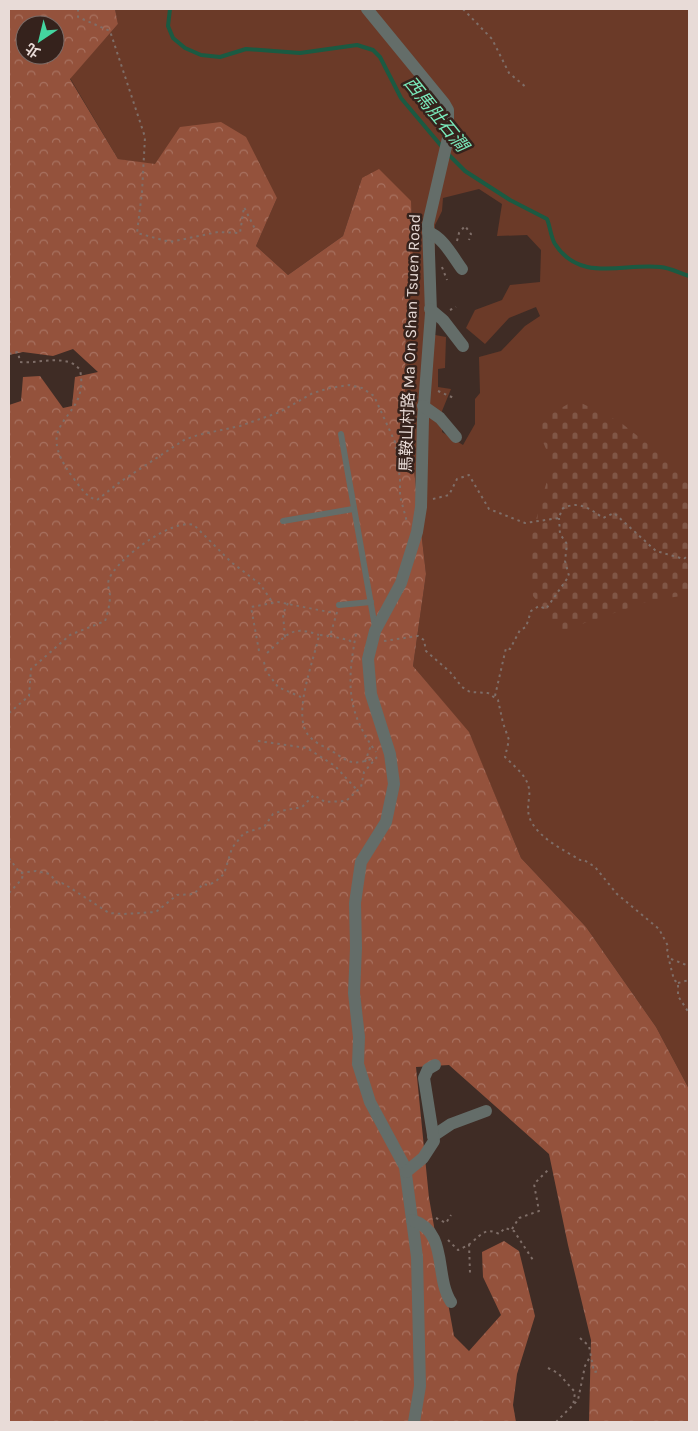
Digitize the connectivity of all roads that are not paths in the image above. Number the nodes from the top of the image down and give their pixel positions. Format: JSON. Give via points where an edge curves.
{"nodes":[{"id":1,"x":367,"y":9,"type":"edge"},
{"id":2,"x":428,"y":232,"type":"junction"},
{"id":3,"x":462,"y":269,"type":"dead end"},
{"id":4,"x":430,"y":309,"type":"junction"},
{"id":5,"x":463,"y":346,"type":"dead end"},
{"id":6,"x":424,"y":406,"type":"junction"},
{"id":7,"x":341,"y":434,"type":"dead end"},
{"id":8,"x":456,"y":437,"type":"dead end"},
{"id":9,"x":354,"y":509,"type":"junction"},
{"id":10,"x":283,"y":521,"type":"dead end"},
{"id":11,"x":371,"y":602,"type":"junction"},
{"id":12,"x":339,"y":605,"type":"dead end"},
{"id":13,"x":376,"y":629,"type":"junction"},
{"id":14,"x":435,"y":1065,"type":"dead end"},
{"id":15,"x":486,"y":1111,"type":"dead end"},
{"id":16,"x":433,"y":1136,"type":"junction"},
{"id":17,"x":406,"y":1172,"type":"junction"},
{"id":18,"x":412,"y":1220,"type":"junction"},
{"id":19,"x":451,"y":1302,"type":"dead end"},
{"id":20,"x":414,"y":1422,"type":"edge"}],
"edges":[{"from":1,"to":2,"type":"street","name":"馬鞍山村路 Ma On Shan Tsuen Road","via":[[448,110],[449,133],[429,212]]},
{"from":2,"to":3,"type":"street","via":[[435,235]]},
{"from":2,"to":4,"type":"street","name":"馬鞍山村路 Ma On Shan Tsuen Road"},
{"from":4,"to":5,"type":"street"},
{"from":4,"to":6,"type":"street","name":"馬鞍山村路 Ma On Shan Tsuen Road"},
{"from":6,"to":8,"type":"street","via":[[440,418]]},
{"from":6,"to":13,"type":"street","name":"馬鞍山村路 Ma On Shan Tsuen Road","via":[[421,507],[414,541],[401,584]]},
{"from":7,"to":9,"type":"lane"},
{"from":9,"to":10,"type":"lane"},
{"from":9,"to":11,"type":"lane"},
{"from":11,"to":12,"type":"lane"},
{"from":11,"to":13,"type":"lane"},
{"from":13,"to":17,"type":"street","name":"馬鞍山村路 Ma On Shan Tsuen Road","via":[[368,659],[368,679],[392,758],[394,784],[389,814],[363,856],[356,884],[354,993],[359,1037],[358,1064],[370,1102],[403,1160]]},
{"from":14,"to":16,"type":"street","via":[[428,1069],[424,1078]]},
{"from":15,"to":16,"type":"street","via":[[451,1124]]},
{"from":16,"to":17,"type":"street","via":[[429,1151]]},
{"from":17,"to":18,"type":"street","name":"馬鞍山村路 Ma On Shan Tsuen Road"},
{"from":18,"to":19,"type":"street","via":[[424,1224],[436,1243]]},
{"from":18,"to":20,"type":"street","name":"馬鞍山村路 Ma On Shan Tsuen Road","via":[[417,1257],[420,1386]]}]}
